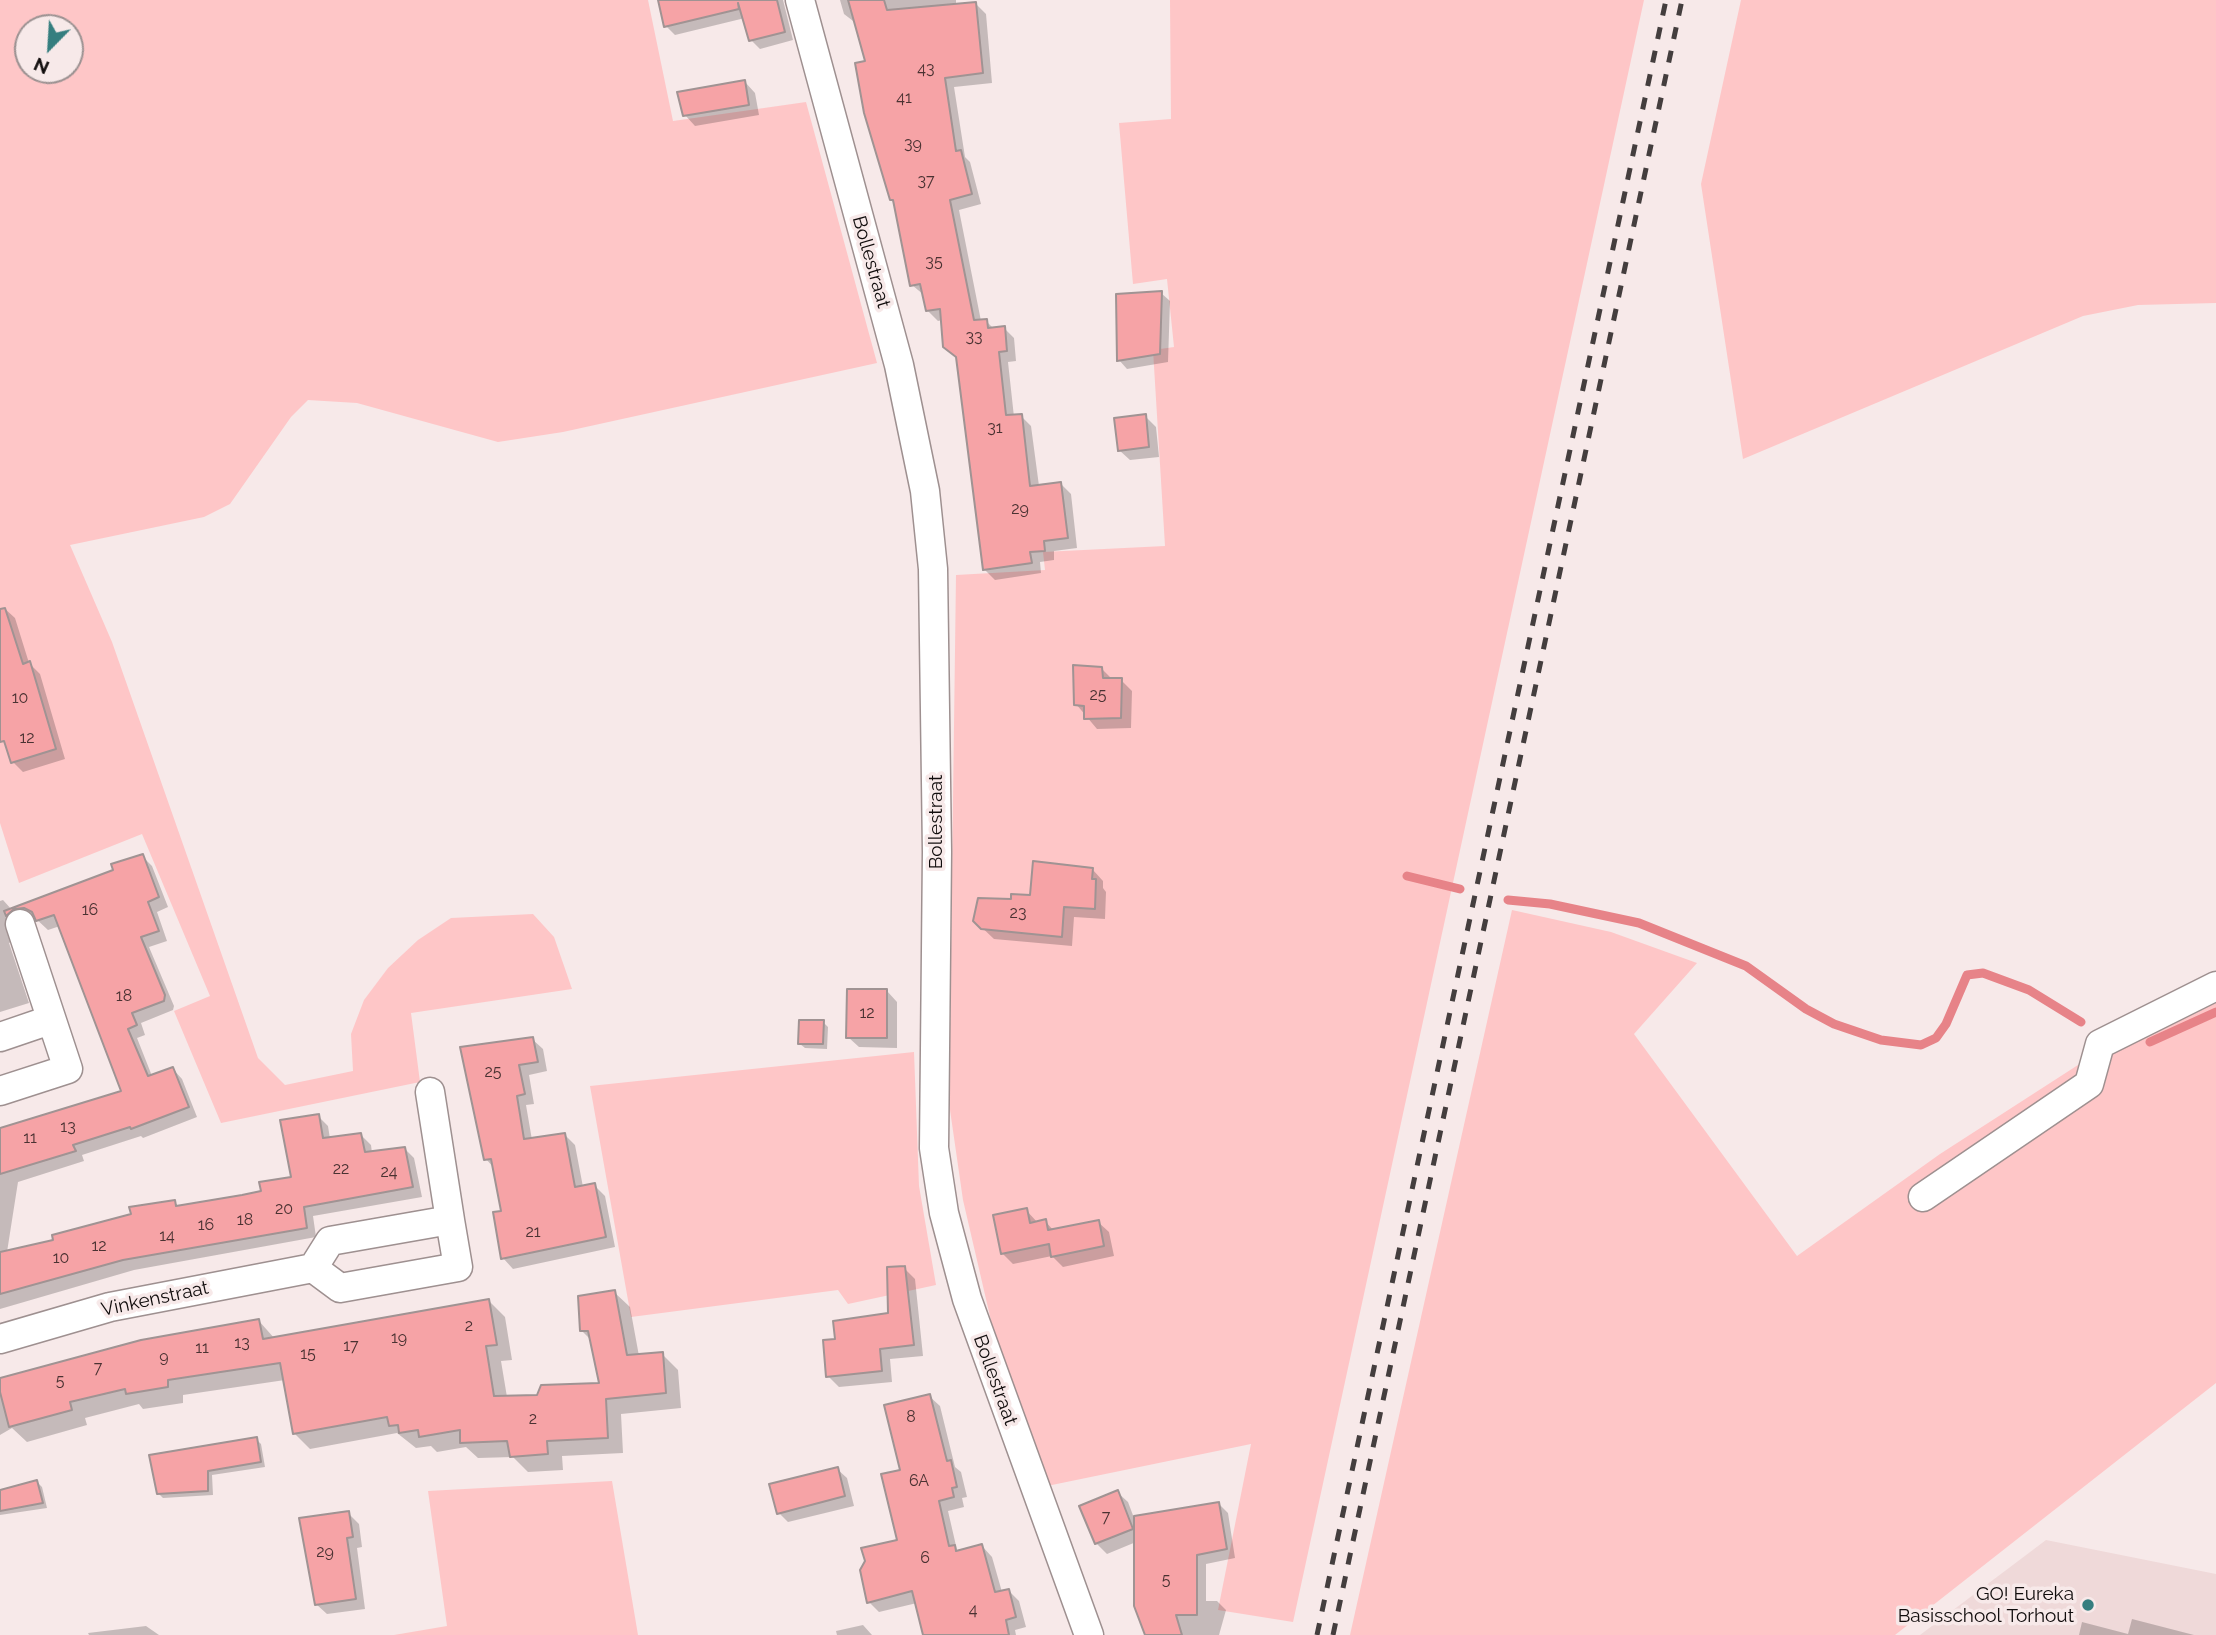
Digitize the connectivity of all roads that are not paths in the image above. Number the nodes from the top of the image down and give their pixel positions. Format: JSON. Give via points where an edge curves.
{"nodes":[{"id":1,"x":800,"y":0,"type":"edge"},
{"id":2,"x":20,"y":924,"type":"dead end"},
{"id":3,"x":2216,"y":986,"type":"edge"},
{"id":4,"x":50,"y":1020,"type":"junction"},
{"id":5,"x":0,"y":1037,"type":"edge"},
{"id":6,"x":0,"y":1091,"type":"edge"},
{"id":7,"x":430,"y":1092,"type":"dead end"},
{"id":8,"x":1923,"y":1197,"type":"dead end"},
{"id":9,"x":450,"y":1220,"type":"junction"},
{"id":10,"x":313,"y":1268,"type":"junction"},
{"id":11,"x":0,"y":1339,"type":"edge"},
{"id":12,"x":1089,"y":1635,"type":"edge"}],
"edges":[{"from":1,"to":12,"type":"street","name":"Bollestraat","via":[[900,365],[925,491],[933,569],[937,852],[934,1148],[944,1213],[967,1300]]},
{"from":2,"to":4,"type":"street"},
{"from":3,"to":8,"type":"street","via":[[2100,1044],[2089,1084]]},
{"from":4,"to":5,"type":"street"},
{"from":4,"to":6,"type":"street","via":[[68,1069]]},
{"from":7,"to":9,"type":"street"},
{"from":9,"to":10,"type":"street","via":[[330,1241]]},
{"from":9,"to":10,"type":"street","via":[[458,1267],[340,1288]]},
{"from":10,"to":11,"type":"street","name":"Vinkenstraat","via":[[110,1307]]}]}
